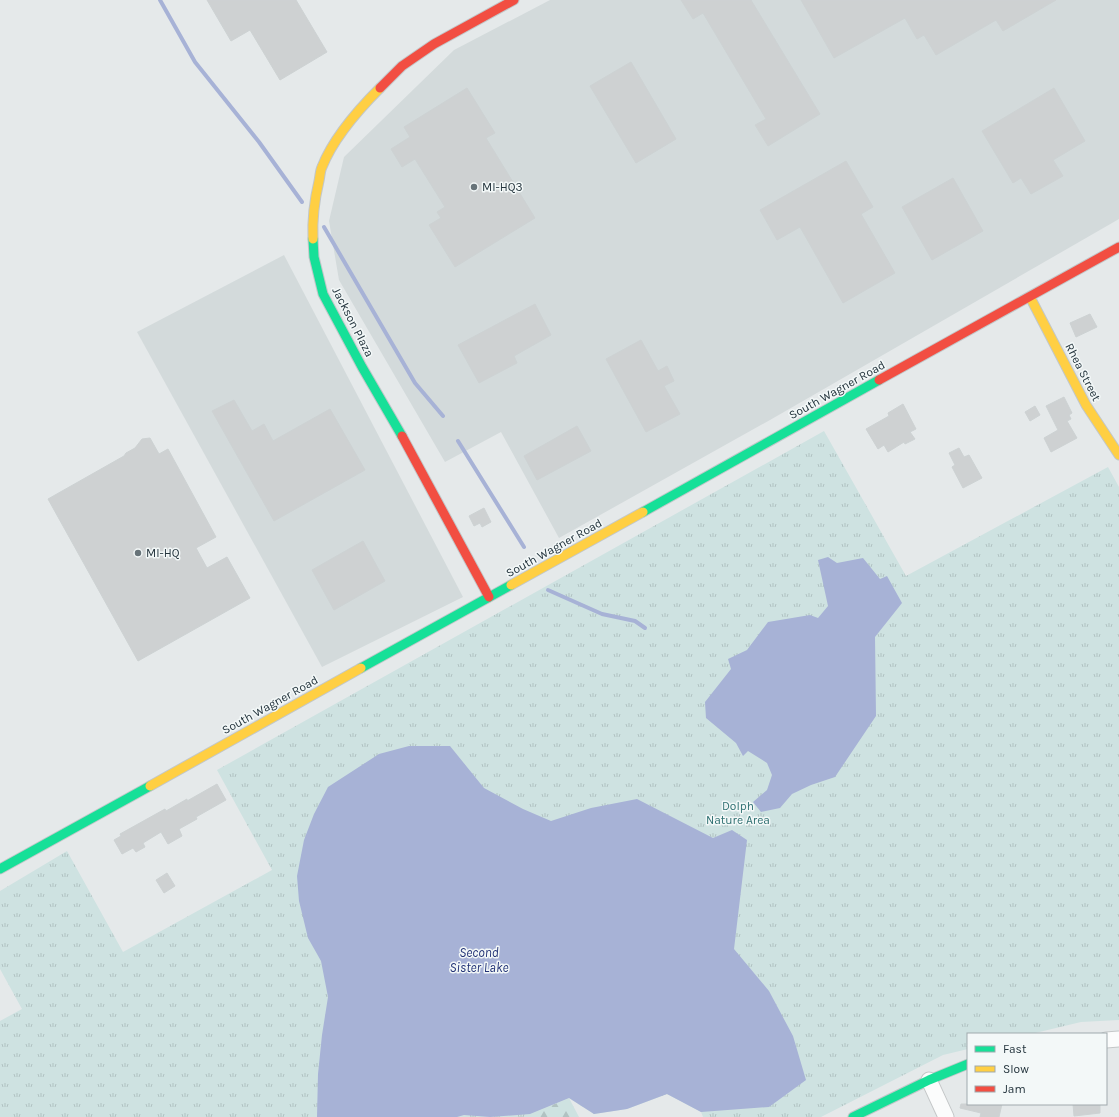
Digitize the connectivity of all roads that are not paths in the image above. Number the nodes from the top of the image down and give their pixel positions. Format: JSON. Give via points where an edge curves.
{"nodes":[{"id":1,"x":514,"y":0,"type":"edge"},
{"id":2,"x":1119,"y":247,"type":"edge"},
{"id":3,"x":1030,"y":297,"type":"junction"},
{"id":4,"x":1117,"y":446,"type":"edge"},
{"id":5,"x":489,"y":597,"type":"junction"},
{"id":6,"x":0,"y":869,"type":"edge"},
{"id":7,"x":1119,"y":1039,"type":"edge"},
{"id":8,"x":1107,"y":1040,"type":"edge"},
{"id":9,"x":967,"y":1064,"type":"edge"},
{"id":10,"x":929,"y":1080,"type":"junction"},
{"id":11,"x":853,"y":1117,"type":"edge"},
{"id":12,"x":946,"y":1117,"type":"edge"}],
"edges":[{"from":1,"to":5,"type":"main road","name":"Jackson Plaza","via":[[434,44],[402,66],[374,92],[335,143],[322,167],[312,221],[314,257],[323,294]]},
{"from":2,"to":3,"type":"main road","name":"South Wagner Road"},
{"from":3,"to":4,"type":"main road","name":"Rhea Street","via":[[1086,405]]},
{"from":3,"to":5,"type":"main road","name":"South Wagner Road"},
{"from":5,"to":6,"type":"main road","name":"South Wagner Road"},
{"from":7,"to":8,"type":"street"},
{"from":9,"to":10,"type":"main road"},
{"from":10,"to":11,"type":"main road"},
{"from":10,"to":12,"type":"street"}]}
